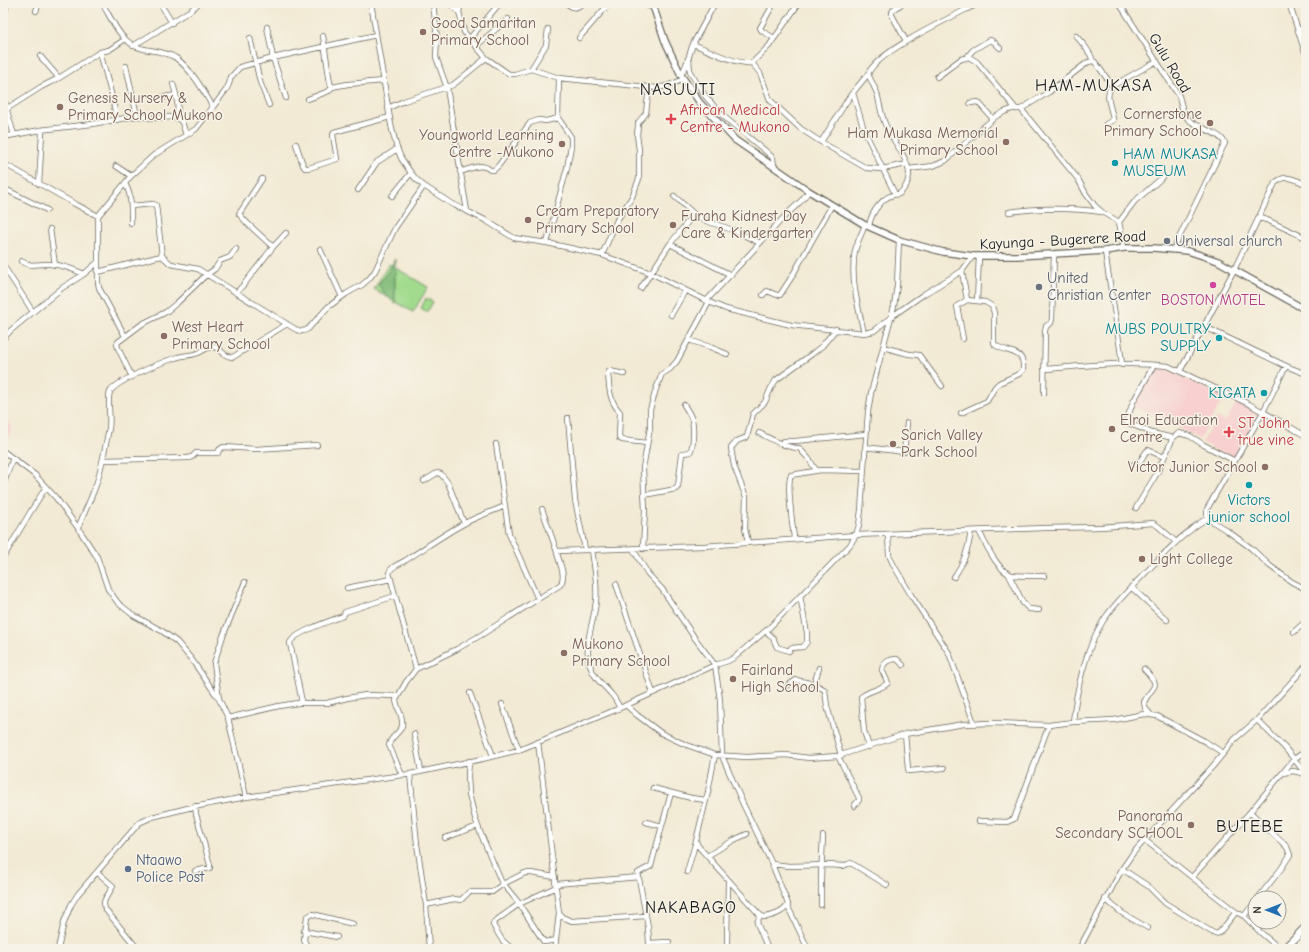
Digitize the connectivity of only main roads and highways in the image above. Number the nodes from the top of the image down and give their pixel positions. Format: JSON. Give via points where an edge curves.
{"nodes":[{"id":1,"x":653,"y":6,"type":"edge"},
{"id":2,"x":1306,"y":310,"type":"edge"},
{"id":3,"x":1306,"y":927,"type":"edge"},
{"id":4,"x":1284,"y":949,"type":"edge"}],
"edges":[{"from":1,"to":2,"type":"main road","name":"Kayunga - Bugerere Road","via":[[665,41],[683,77],[700,103],[735,140],[809,191],[867,226],[899,240],[943,252],[976,256],[1054,254],[1124,248],[1188,251],[1218,261]]},
{"from":3,"to":4,"type":"highway"}]}
